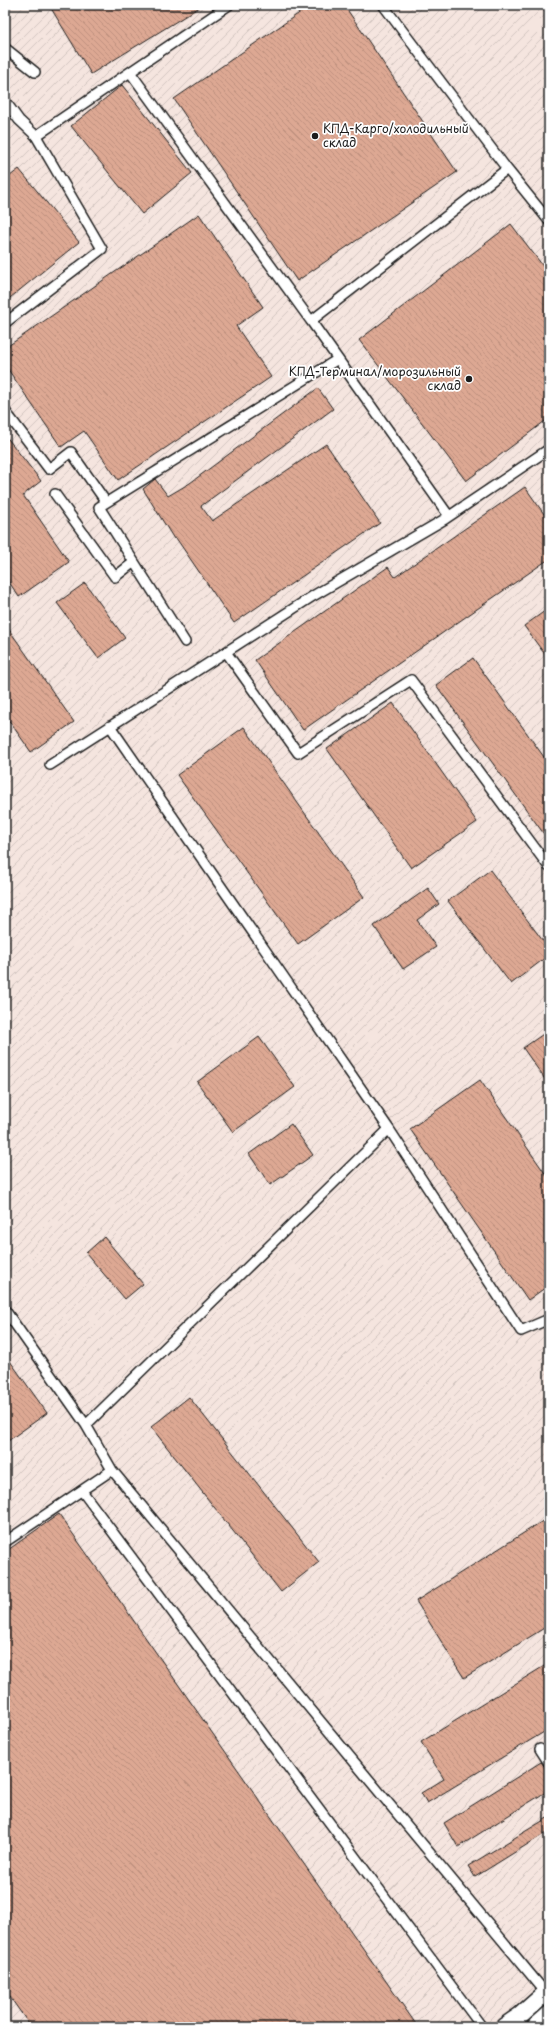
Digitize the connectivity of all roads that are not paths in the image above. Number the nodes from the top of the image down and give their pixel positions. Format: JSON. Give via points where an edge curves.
{"nodes":[{"id":1,"x":229,"y":5,"type":"edge"},
{"id":2,"x":383,"y":5,"type":"edge"},
{"id":3,"x":5,"y":48,"type":"edge"},
{"id":4,"x":35,"y":72,"type":"dead end"},
{"id":5,"x":130,"y":72,"type":"junction"},
{"id":6,"x":5,"y":101,"type":"edge"},
{"id":7,"x":36,"y":136,"type":"junction"},
{"id":8,"x":507,"y":169,"type":"junction"},
{"id":9,"x":549,"y":221,"type":"edge"},
{"id":10,"x":311,"y":321,"type":"junction"},
{"id":11,"x":5,"y":323,"type":"edge"},
{"id":12,"x":338,"y":359,"type":"junction"},
{"id":13,"x":5,"y":412,"type":"edge"},
{"id":14,"x":549,"y":449,"type":"edge"},
{"id":15,"x":55,"y":494,"type":"dead end"},
{"id":16,"x":106,"y":502,"type":"junction"},
{"id":17,"x":449,"y":516,"type":"junction"},
{"id":18,"x":134,"y":562,"type":"junction"},
{"id":19,"x":184,"y":642,"type":"dead end"},
{"id":20,"x":226,"y":652,"type":"junction"},
{"id":21,"x":110,"y":726,"type":"junction"},
{"id":22,"x":50,"y":765,"type":"dead end"},
{"id":23,"x":549,"y":867,"type":"edge"},
{"id":24,"x":388,"y":1129,"type":"junction"},
{"id":25,"x":5,"y":1310,"type":"edge"},
{"id":26,"x":549,"y":1319,"type":"edge"},
{"id":27,"x":86,"y":1425,"type":"junction"},
{"id":28,"x":112,"y":1470,"type":"junction"},
{"id":29,"x":82,"y":1491,"type":"junction"},
{"id":30,"x":5,"y":1542,"type":"edge"},
{"id":31,"x":540,"y":1749,"type":"dead end"},
{"id":32,"x":549,"y":1763,"type":"edge"},
{"id":33,"x":548,"y":1992,"type":"edge"},
{"id":34,"x":520,"y":2022,"type":"edge"},
{"id":35,"x":482,"y":2027,"type":"edge"},
{"id":36,"x":504,"y":2027,"type":"edge"}],
"edges":[{"from":1,"to":5,"type":"lane"},
{"from":2,"to":8,"type":"lane"},
{"from":3,"to":4,"type":"lane"},
{"from":5,"to":7,"type":"lane"},
{"from":5,"to":10,"type":"lane"},
{"from":6,"to":7,"type":"lane","via":[[19,120]]},
{"from":7,"to":11,"type":"lane","via":[[102,249]]},
{"from":8,"to":9,"type":"lane"},
{"from":8,"to":10,"type":"lane"},
{"from":10,"to":12,"type":"lane"},
{"from":12,"to":16,"type":"lane"},
{"from":12,"to":17,"type":"lane"},
{"from":13,"to":16,"type":"lane","via":[[49,469],[72,452]]},
{"from":14,"to":17,"type":"lane"},
{"from":15,"to":18,"type":"lane","via":[[115,577]]},
{"from":16,"to":18,"type":"lane","via":[[99,507]]},
{"from":17,"to":20,"type":"lane","via":[[313,596]]},
{"from":18,"to":19,"type":"lane"},
{"from":20,"to":21,"type":"lane"},
{"from":20,"to":23,"type":"lane","via":[[298,752],[411,680]]},
{"from":21,"to":22,"type":"lane"},
{"from":21,"to":24,"type":"lane"},
{"from":24,"to":26,"type":"lane","via":[[521,1331]]},
{"from":24,"to":27,"type":"lane"},
{"from":25,"to":27,"type":"lane"},
{"from":27,"to":28,"type":"lane"},
{"from":28,"to":29,"type":"lane"},
{"from":28,"to":33,"type":"lane"},
{"from":29,"to":30,"type":"lane"},
{"from":29,"to":35,"type":"lane"},
{"from":31,"to":32,"type":"lane"},
{"from":33,"to":34,"type":"street"},
{"from":34,"to":36,"type":"street"}]}
